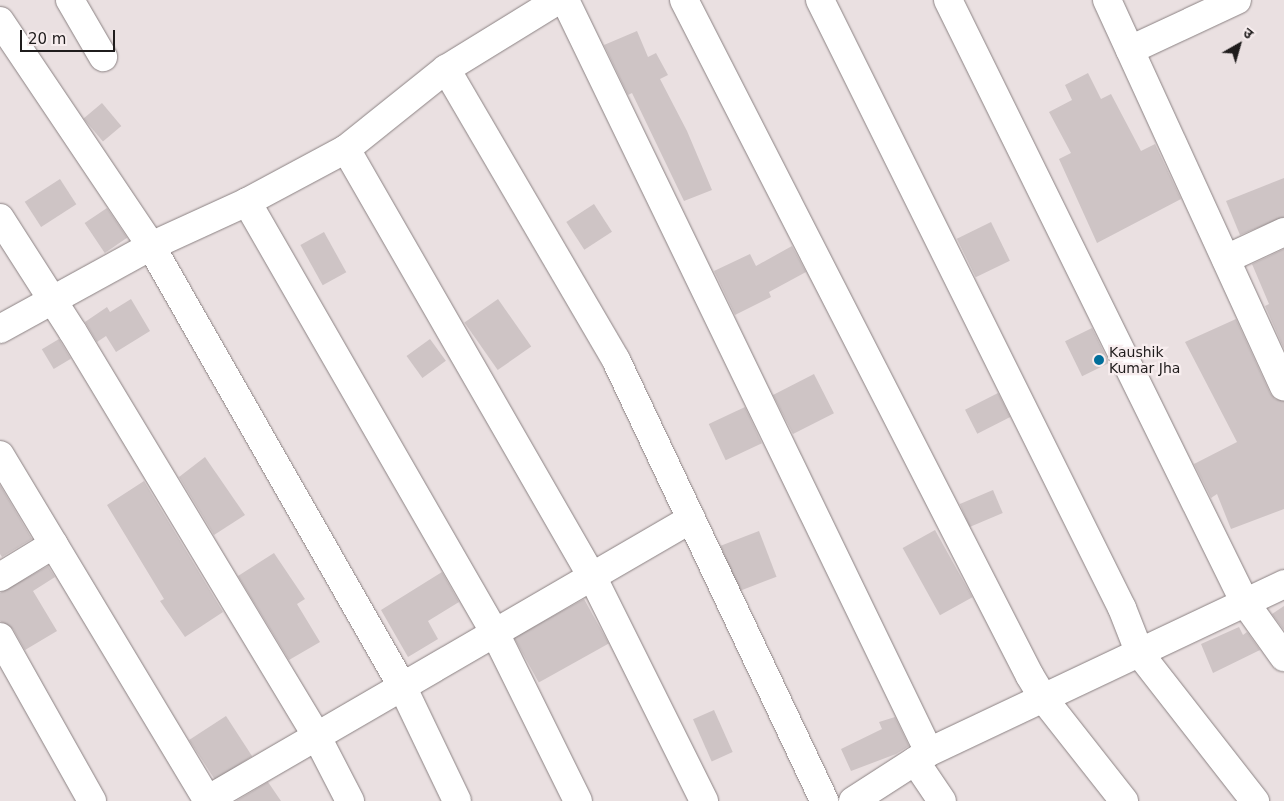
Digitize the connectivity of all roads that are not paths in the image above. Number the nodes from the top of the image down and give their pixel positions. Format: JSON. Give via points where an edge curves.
{"nodes":[{"id":1,"x":70,"y":0,"type":"edge"},
{"id":2,"x":558,"y":0,"type":"edge"},
{"id":3,"x":565,"y":0,"type":"edge"},
{"id":4,"x":684,"y":0,"type":"edge"},
{"id":5,"x":820,"y":0,"type":"edge"},
{"id":6,"x":948,"y":0,"type":"edge"},
{"id":7,"x":1108,"y":0,"type":"edge"},
{"id":8,"x":1237,"y":0,"type":"edge"},
{"id":9,"x":0,"y":21,"type":"edge"},
{"id":10,"x":1130,"y":50,"type":"junction"},
{"id":11,"x":103,"y":57,"type":"dead end"},
{"id":12,"x":446,"y":69,"type":"junction"},
{"id":13,"x":346,"y":149,"type":"junction"},
{"id":14,"x":247,"y":202,"type":"junction"},
{"id":15,"x":0,"y":218,"type":"edge"},
{"id":16,"x":1284,"y":232,"type":"edge"},
{"id":17,"x":151,"y":246,"type":"junction"},
{"id":18,"x":1226,"y":259,"type":"junction"},
{"id":19,"x":52,"y":298,"type":"junction"},
{"id":20,"x":0,"y":329,"type":"edge"},
{"id":21,"x":1276,"y":352,"type":"edge"},
{"id":22,"x":1284,"y":386,"type":"edge"},
{"id":23,"x":0,"y":455,"type":"edge"},
{"id":24,"x":691,"y":519,"type":"junction"},
{"id":25,"x":54,"y":544,"type":"junction"},
{"id":26,"x":592,"y":576,"type":"junction"},
{"id":27,"x":0,"y":577,"type":"edge"},
{"id":28,"x":1284,"y":584,"type":"edge"},
{"id":29,"x":1244,"y":601,"type":"junction"},
{"id":30,"x":495,"y":633,"type":"junction"},
{"id":31,"x":0,"y":637,"type":"edge"},
{"id":32,"x":1140,"y":654,"type":"junction"},
{"id":33,"x":1284,"y":657,"type":"edge"},
{"id":34,"x":402,"y":686,"type":"junction"},
{"id":35,"x":1043,"y":698,"type":"junction"},
{"id":36,"x":316,"y":737,"type":"junction"},
{"id":37,"x":922,"y":756,"type":"junction"},
{"id":38,"x":92,"y":801,"type":"edge"},
{"id":39,"x":207,"y":801,"type":"edge"},
{"id":40,"x":350,"y":801,"type":"edge"},
{"id":41,"x":457,"y":801,"type":"edge"},
{"id":42,"x":578,"y":801,"type":"edge"},
{"id":43,"x":704,"y":801,"type":"edge"},
{"id":44,"x":824,"y":801,"type":"edge"},
{"id":45,"x":852,"y":801,"type":"edge"},
{"id":46,"x":942,"y":801,"type":"edge"},
{"id":47,"x":1124,"y":801,"type":"edge"},
{"id":48,"x":1255,"y":801,"type":"edge"}],
"edges":[{"from":1,"to":11,"type":"street"},
{"from":2,"to":12,"type":"street"},
{"from":3,"to":37,"type":"street"},
{"from":4,"to":35,"type":"street"},
{"from":5,"to":32,"type":"street","via":[[1118,599]]},
{"from":6,"to":29,"type":"street"},
{"from":7,"to":10,"type":"street"},
{"from":8,"to":10,"type":"street"},
{"from":9,"to":17,"type":"street"},
{"from":10,"to":18,"type":"street"},
{"from":12,"to":13,"type":"street"},
{"from":12,"to":24,"type":"street","via":[[616,360]]},
{"from":13,"to":14,"type":"street"},
{"from":13,"to":26,"type":"street"},
{"from":14,"to":17,"type":"street"},
{"from":14,"to":30,"type":"street"},
{"from":15,"to":19,"type":"street"},
{"from":16,"to":18,"type":"street"},
{"from":17,"to":19,"type":"street"},
{"from":17,"to":34,"type":"street"},
{"from":18,"to":21,"type":"street"},
{"from":19,"to":20,"type":"street"},
{"from":19,"to":36,"type":"street"},
{"from":21,"to":22,"type":"street"},
{"from":23,"to":25,"type":"street"},
{"from":24,"to":26,"type":"street"},
{"from":24,"to":44,"type":"street"},
{"from":25,"to":27,"type":"street"},
{"from":25,"to":39,"type":"street"},
{"from":26,"to":30,"type":"street"},
{"from":26,"to":43,"type":"street"},
{"from":28,"to":29,"type":"street"},
{"from":29,"to":32,"type":"street"},
{"from":29,"to":33,"type":"street"},
{"from":30,"to":34,"type":"street"},
{"from":30,"to":42,"type":"street"},
{"from":31,"to":38,"type":"street"},
{"from":32,"to":35,"type":"street"},
{"from":32,"to":48,"type":"street"},
{"from":34,"to":36,"type":"street"},
{"from":34,"to":41,"type":"street"},
{"from":35,"to":37,"type":"street"},
{"from":35,"to":47,"type":"street"},
{"from":36,"to":39,"type":"street"},
{"from":36,"to":40,"type":"street"},
{"from":37,"to":45,"type":"street"},
{"from":37,"to":46,"type":"street"}]}
